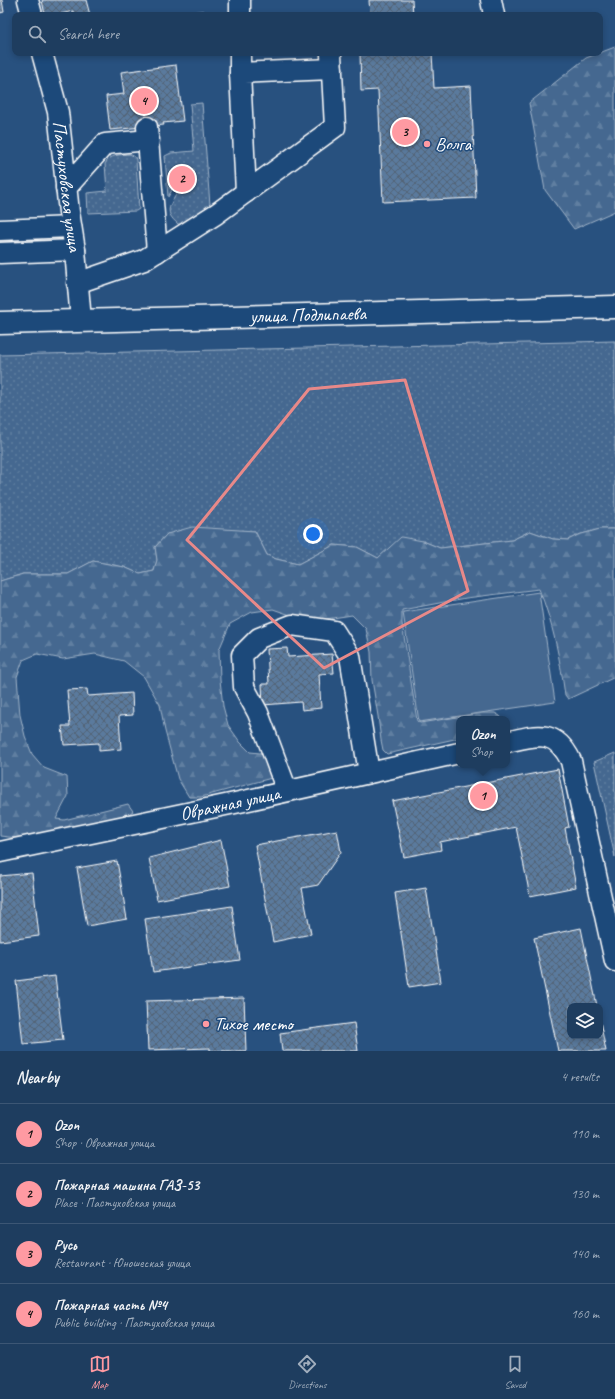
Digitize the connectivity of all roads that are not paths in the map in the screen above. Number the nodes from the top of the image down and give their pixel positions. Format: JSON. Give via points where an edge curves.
{"nodes":[{"id":1,"x":28,"y":0,"type":"edge"},
{"id":2,"x":240,"y":0,"type":"edge"},
{"id":3,"x":491,"y":0,"type":"edge"},
{"id":4,"x":31,"y":12,"type":"edge"},
{"id":5,"x":240,"y":12,"type":"edge"},
{"id":6,"x":493,"y":12,"type":"edge"},
{"id":7,"x":43,"y":56,"type":"edge"},
{"id":8,"x":240,"y":56,"type":"edge"},
{"id":9,"x":240,"y":73,"type":"junction"},
{"id":10,"x":66,"y":188,"type":"junction"},
{"id":11,"x":246,"y":192,"type":"junction"},
{"id":12,"x":71,"y":227,"type":"junction"},
{"id":13,"x":0,"y":230,"type":"edge"},
{"id":14,"x":75,"y":250,"type":"junction"},
{"id":15,"x":157,"y":252,"type":"junction"},
{"id":16,"x":0,"y":253,"type":"edge"},
{"id":17,"x":77,"y":283,"type":"junction"},
{"id":18,"x":615,"y":307,"type":"edge"},
{"id":19,"x":81,"y":321,"type":"junction"},
{"id":20,"x":0,"y":322,"type":"edge"},
{"id":21,"x":510,"y":741,"type":"edge"},
{"id":22,"x":456,"y":754,"type":"edge"},
{"id":23,"x":369,"y":773,"type":"junction"},
{"id":24,"x":287,"y":791,"type":"junction"},
{"id":25,"x":0,"y":852,"type":"edge"},
{"id":26,"x":615,"y":962,"type":"edge"}],
"edges":[{"from":1,"to":4,"type":"street"},
{"from":2,"to":5,"type":"street"},
{"from":3,"to":6,"type":"street"},
{"from":7,"to":10,"type":"street","name":"Пастуховская улица","via":[[58,112]]},
{"from":8,"to":9,"type":"street"},
{"from":9,"to":11,"type":"street"},
{"from":9,"to":11,"type":"street","via":[[332,62],[334,128]]},
{"from":10,"to":12,"type":"street","name":"Пастуховская улица"},
{"from":10,"to":15,"type":"street","via":[[105,144],[148,134]]},
{"from":11,"to":15,"type":"street"},
{"from":12,"to":13,"type":"street"},
{"from":12,"to":14,"type":"street","name":"Пастуховская улица"},
{"from":14,"to":16,"type":"street"},
{"from":14,"to":17,"type":"street","name":"Пастуховская улица"},
{"from":15,"to":17,"type":"street","via":[[144,260]]},
{"from":17,"to":19,"type":"street","name":"Пастуховская улица"},
{"from":18,"to":19,"type":"main road","name":"улица Подлипаева"},
{"from":19,"to":20,"type":"main road","name":"улица Подлипаева"},
{"from":21,"to":26,"type":"street","via":[[536,736],[549,737],[568,754]]},
{"from":22,"to":23,"type":"street","name":"Овражная улица"},
{"from":23,"to":24,"type":"street","name":"Овражная улица"},
{"from":23,"to":24,"type":"street","via":[[350,656],[334,630],[292,625],[259,638],[242,655],[244,687],[258,713]]},
{"from":24,"to":25,"type":"street","name":"Овражная улица"}]}
